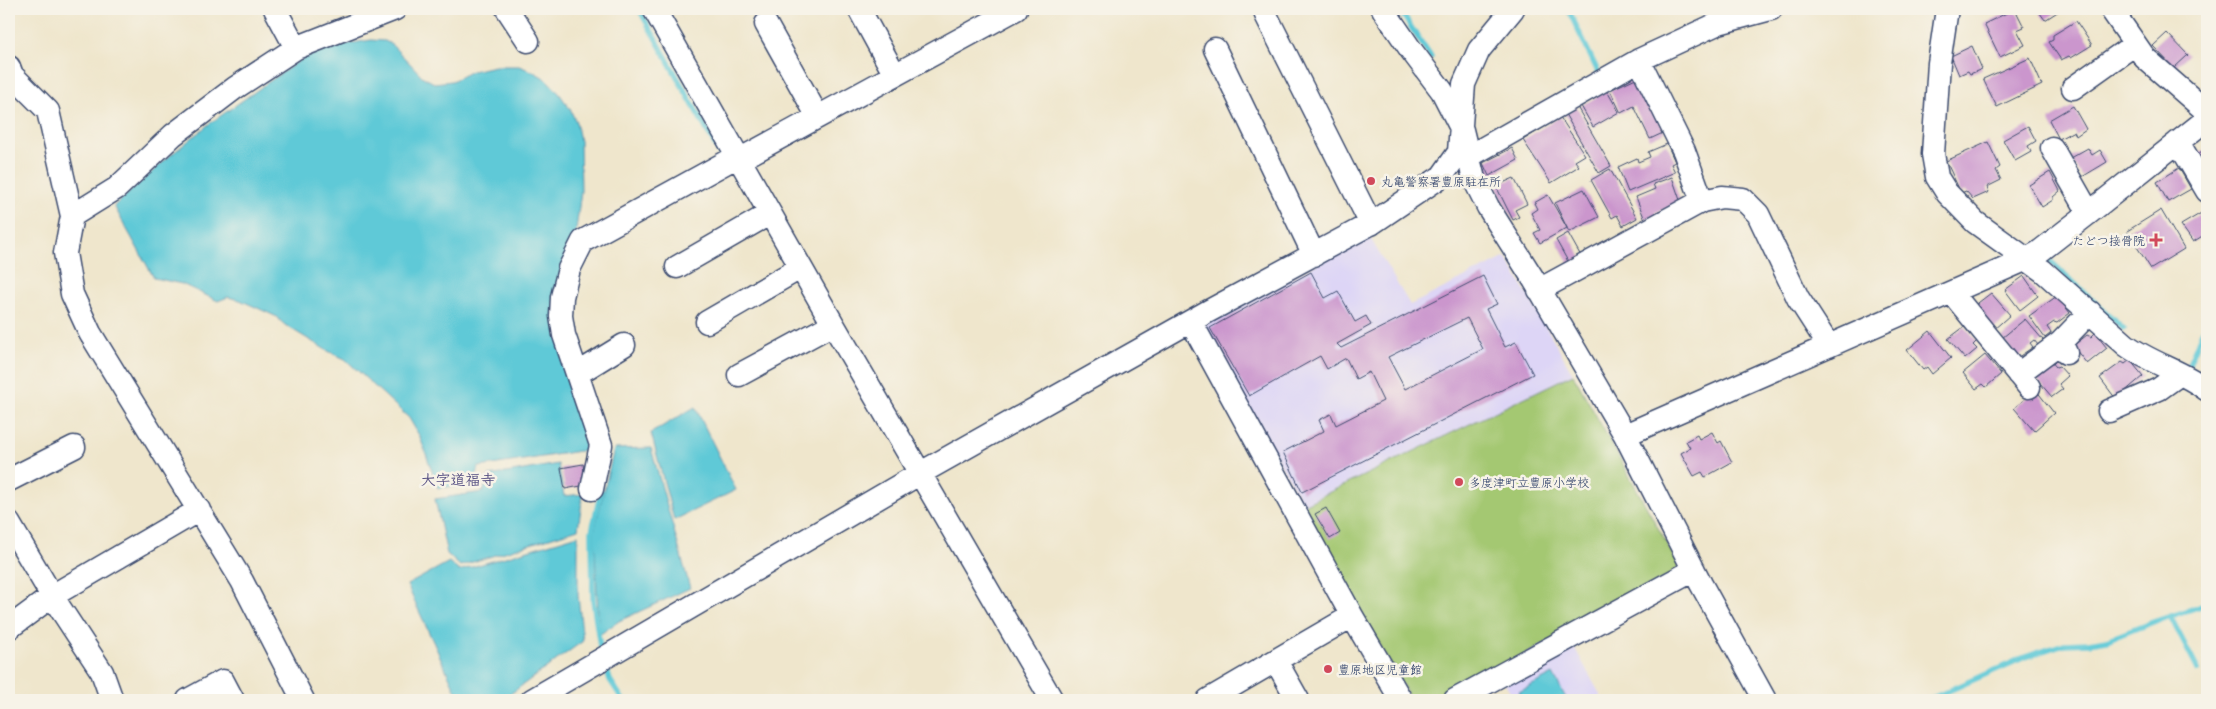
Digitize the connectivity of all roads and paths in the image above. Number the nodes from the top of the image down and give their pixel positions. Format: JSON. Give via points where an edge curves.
{"nodes":[{"id":1,"x":275,"y":9,"type":"edge"},
{"id":2,"x":394,"y":9,"type":"edge"},
{"id":3,"x":507,"y":9,"type":"edge"},
{"id":4,"x":654,"y":9,"type":"edge"},
{"id":5,"x":859,"y":9,"type":"edge"},
{"id":6,"x":1016,"y":9,"type":"edge"},
{"id":7,"x":1383,"y":9,"type":"edge"},
{"id":8,"x":1513,"y":9,"type":"edge"},
{"id":9,"x":1772,"y":9,"type":"edge"},
{"id":10,"x":1946,"y":9,"type":"edge"},
{"id":11,"x":2111,"y":9,"type":"edge"},
{"id":12,"x":1266,"y":15,"type":"dead end"},
{"id":13,"x":766,"y":24,"type":"dead end"},
{"id":14,"x":528,"y":41,"type":"dead end"},
{"id":15,"x":2135,"y":44,"type":"junction"},
{"id":16,"x":296,"y":48,"type":"junction"},
{"id":17,"x":1215,"y":49,"type":"dead end"},
{"id":18,"x":1639,"y":60,"type":"junction"},
{"id":19,"x":9,"y":67,"type":"edge"},
{"id":20,"x":892,"y":70,"type":"junction"},
{"id":21,"x":2074,"y":88,"type":"dead end"},
{"id":22,"x":2207,"y":112,"type":"edge"},
{"id":23,"x":818,"y":117,"type":"junction"},
{"id":24,"x":2207,"y":119,"type":"edge"},
{"id":25,"x":1462,"y":130,"type":"junction"},
{"id":26,"x":2178,"y":142,"type":"junction"},
{"id":27,"x":2052,"y":148,"type":"dead end"},
{"id":28,"x":736,"y":156,"type":"junction"},
{"id":29,"x":1468,"y":157,"type":"junction"},
{"id":30,"x":2207,"y":191,"type":"edge"},
{"id":31,"x":1702,"y":202,"type":"junction"},
{"id":32,"x":2089,"y":213,"type":"junction"},
{"id":33,"x":769,"y":214,"type":"junction"},
{"id":34,"x":72,"y":216,"type":"junction"},
{"id":35,"x":1371,"y":224,"type":"junction"},
{"id":36,"x":1314,"y":255,"type":"junction"},
{"id":37,"x":2027,"y":259,"type":"junction"},
{"id":38,"x":677,"y":267,"type":"dead end"},
{"id":39,"x":800,"y":268,"type":"junction"},
{"id":40,"x":1539,"y":290,"type":"junction"},
{"id":41,"x":1952,"y":293,"type":"junction"},
{"id":42,"x":2090,"y":312,"type":"junction"},
{"id":43,"x":707,"y":322,"type":"dead end"},
{"id":44,"x":1191,"y":322,"type":"junction"},
{"id":45,"x":833,"y":324,"type":"junction"},
{"id":46,"x":624,"y":345,"type":"dead end"},
{"id":47,"x":1829,"y":346,"type":"junction"},
{"id":48,"x":577,"y":374,"type":"junction"},
{"id":49,"x":2180,"y":374,"type":"junction"},
{"id":50,"x":739,"y":375,"type":"dead end"},
{"id":51,"x":2207,"y":390,"type":"edge"},
{"id":52,"x":2109,"y":411,"type":"dead end"},
{"id":53,"x":1625,"y":435,"type":"junction"},
{"id":54,"x":74,"y":446,"type":"dead end"},
{"id":55,"x":919,"y":474,"type":"junction"},
{"id":56,"x":9,"y":480,"type":"edge"},
{"id":57,"x":592,"y":489,"type":"dead end"},
{"id":58,"x":198,"y":510,"type":"junction"},
{"id":59,"x":9,"y":523,"type":"edge"},
{"id":60,"x":1694,"y":570,"type":"junction"},
{"id":61,"x":52,"y":596,"type":"junction"},
{"id":62,"x":1352,"y":616,"type":"junction"},
{"id":63,"x":9,"y":628,"type":"edge"},
{"id":64,"x":1276,"y":661,"type":"junction"},
{"id":65,"x":112,"y":700,"type":"edge"},
{"id":66,"x":188,"y":700,"type":"edge"},
{"id":67,"x":234,"y":700,"type":"edge"},
{"id":68,"x":303,"y":700,"type":"edge"},
{"id":69,"x":532,"y":700,"type":"edge"},
{"id":70,"x":1052,"y":700,"type":"edge"},
{"id":71,"x":1208,"y":700,"type":"edge"},
{"id":72,"x":1298,"y":700,"type":"edge"},
{"id":73,"x":1401,"y":700,"type":"edge"},
{"id":74,"x":1456,"y":700,"type":"edge"},
{"id":75,"x":1765,"y":700,"type":"edge"}],
"edges":[{"from":1,"to":16,"type":"street"},
{"from":2,"to":16,"type":"street"},
{"from":3,"to":14,"type":"street"},
{"from":4,"to":28,"type":"street"},
{"from":5,"to":20,"type":"street"},
{"from":6,"to":20,"type":"street"},
{"from":7,"to":25,"type":"street","via":[[1442,91]]},
{"from":8,"to":25,"type":"street","via":[[1479,50],[1464,84]]},
{"from":9,"to":18,"type":"street","via":[[1719,23]]},
{"from":10,"to":37,"type":"street","via":[[1934,154],[1937,177],[1947,193],[1975,222]]},
{"from":11,"to":15,"type":"street"},
{"from":12,"to":35,"type":"street"},
{"from":13,"to":23,"type":"street"},
{"from":15,"to":21,"type":"street"},
{"from":15,"to":22,"type":"street","via":[[2145,58]]},
{"from":16,"to":34,"type":"street","via":[[173,134],[116,188]]},
{"from":17,"to":36,"type":"street"},
{"from":18,"to":29,"type":"street"},
{"from":18,"to":31,"type":"street","via":[[1684,151]]},
{"from":19,"to":34,"type":"street","via":[[12,75],[48,111]]},
{"from":20,"to":23,"type":"street"},
{"from":23,"to":28,"type":"street","via":[[748,155]]},
{"from":24,"to":26,"type":"street"},
{"from":25,"to":29,"type":"street"},
{"from":25,"to":35,"type":"street","via":[[1459,152],[1442,176]]},
{"from":26,"to":30,"type":"street"},
{"from":26,"to":32,"type":"street"},
{"from":27,"to":32,"type":"street"},
{"from":28,"to":33,"type":"street"},
{"from":28,"to":48,"type":"street","via":[[583,241],[570,269],[562,297],[561,316]]},
{"from":29,"to":40,"type":"street","via":[[1474,179],[1488,207]]},
{"from":31,"to":40,"type":"street"},
{"from":31,"to":47,"type":"street","via":[[1722,196],[1743,199],[1758,214],[1798,298]]},
{"from":32,"to":37,"type":"street"},
{"from":33,"to":38,"type":"street"},
{"from":33,"to":39,"type":"street"},
{"from":34,"to":58,"type":"street","via":[[64,253],[72,294],[90,333]]},
{"from":35,"to":36,"type":"street"},
{"from":36,"to":44,"type":"street"},
{"from":37,"to":41,"type":"street"},
{"from":37,"to":42,"type":"street"},
{"from":39,"to":43,"type":"street"},
{"from":39,"to":45,"type":"street"},
{"from":40,"to":53,"type":"street"},
{"from":41,"to":42,"type":"street","via":[[2023,380],[2064,348]]},
{"from":41,"to":47,"type":"street"},
{"from":42,"to":49,"type":"street","via":[[2141,356]]},
{"from":44,"to":55,"type":"street"},
{"from":44,"to":62,"type":"street"},
{"from":45,"to":50,"type":"street"},
{"from":45,"to":55,"type":"street"},
{"from":46,"to":48,"type":"street"},
{"from":47,"to":53,"type":"street"},
{"from":48,"to":57,"type":"street","via":[[601,445]]},
{"from":49,"to":51,"type":"street"},
{"from":49,"to":52,"type":"street","via":[[2159,389]]},
{"from":53,"to":60,"type":"street"},
{"from":54,"to":56,"type":"street"},
{"from":55,"to":69,"type":"street"},
{"from":55,"to":70,"type":"street"},
{"from":58,"to":61,"type":"street"},
{"from":58,"to":68,"type":"street","via":[[242,581]]},
{"from":59,"to":61,"type":"street"},
{"from":60,"to":74,"type":"street"},
{"from":60,"to":75,"type":"street"},
{"from":61,"to":63,"type":"street"},
{"from":61,"to":65,"type":"street","via":[[102,672]]},
{"from":62,"to":64,"type":"street"},
{"from":62,"to":73,"type":"street"},
{"from":64,"to":71,"type":"street"},
{"from":64,"to":72,"type":"street"},
{"from":66,"to":67,"type":"street","via":[[223,681]]}]}
